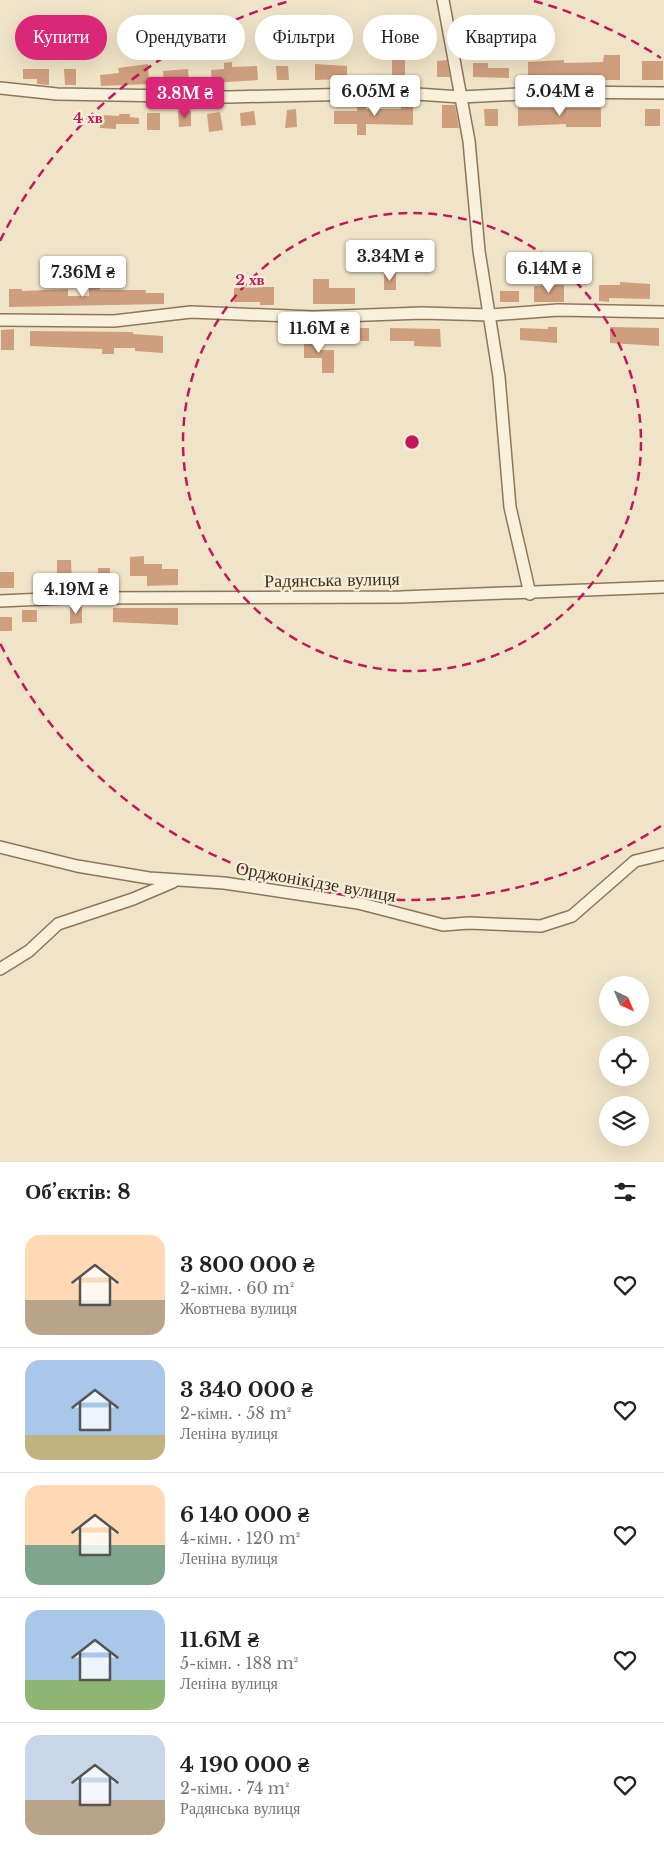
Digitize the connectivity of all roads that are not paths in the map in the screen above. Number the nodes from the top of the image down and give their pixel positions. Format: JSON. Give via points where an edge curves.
{"nodes":[{"id":1,"x":443,"y":0,"type":"edge"},
{"id":2,"x":0,"y":88,"type":"edge"},
{"id":3,"x":664,"y":93,"type":"edge"},
{"id":4,"x":461,"y":97,"type":"junction"},
{"id":5,"x":664,"y":312,"type":"edge"},
{"id":6,"x":490,"y":315,"type":"junction"},
{"id":7,"x":0,"y":320,"type":"edge"},
{"id":8,"x":664,"y":587,"type":"edge"},
{"id":9,"x":530,"y":594,"type":"junction"},
{"id":10,"x":0,"y":601,"type":"edge"},
{"id":11,"x":0,"y":847,"type":"edge"},
{"id":12,"x":664,"y":854,"type":"edge"},
{"id":13,"x":176,"y":880,"type":"junction"},
{"id":14,"x":0,"y":969,"type":"edge"}],
"edges":[{"from":1,"to":4,"type":"street"},
{"from":2,"to":4,"type":"street","via":[[57,94],[229,97],[401,93]]},
{"from":3,"to":4,"type":"street","via":[[560,92]]},
{"from":4,"to":6,"type":"street"},
{"from":5,"to":6,"type":"street","via":[[558,310]]},
{"from":6,"to":7,"type":"street","via":[[422,313],[313,317],[190,312],[114,321]]},
{"from":6,"to":9,"type":"street","via":[[499,377],[510,507]]},
{"from":8,"to":9,"type":"street","name":"Радянська вулиця"},
{"from":9,"to":10,"type":"street","name":"Радянська вулиця"},
{"from":11,"to":13,"type":"street","name":"Орджонікідзе вулиця","via":[[77,866]]},
{"from":12,"to":13,"type":"street","name":"Орджонікідзе вулиця","via":[[635,861],[572,916],[542,926],[443,925],[358,903],[224,883]]},
{"from":13,"to":14,"type":"street","via":[[133,899],[58,924],[29,951]]}]}
